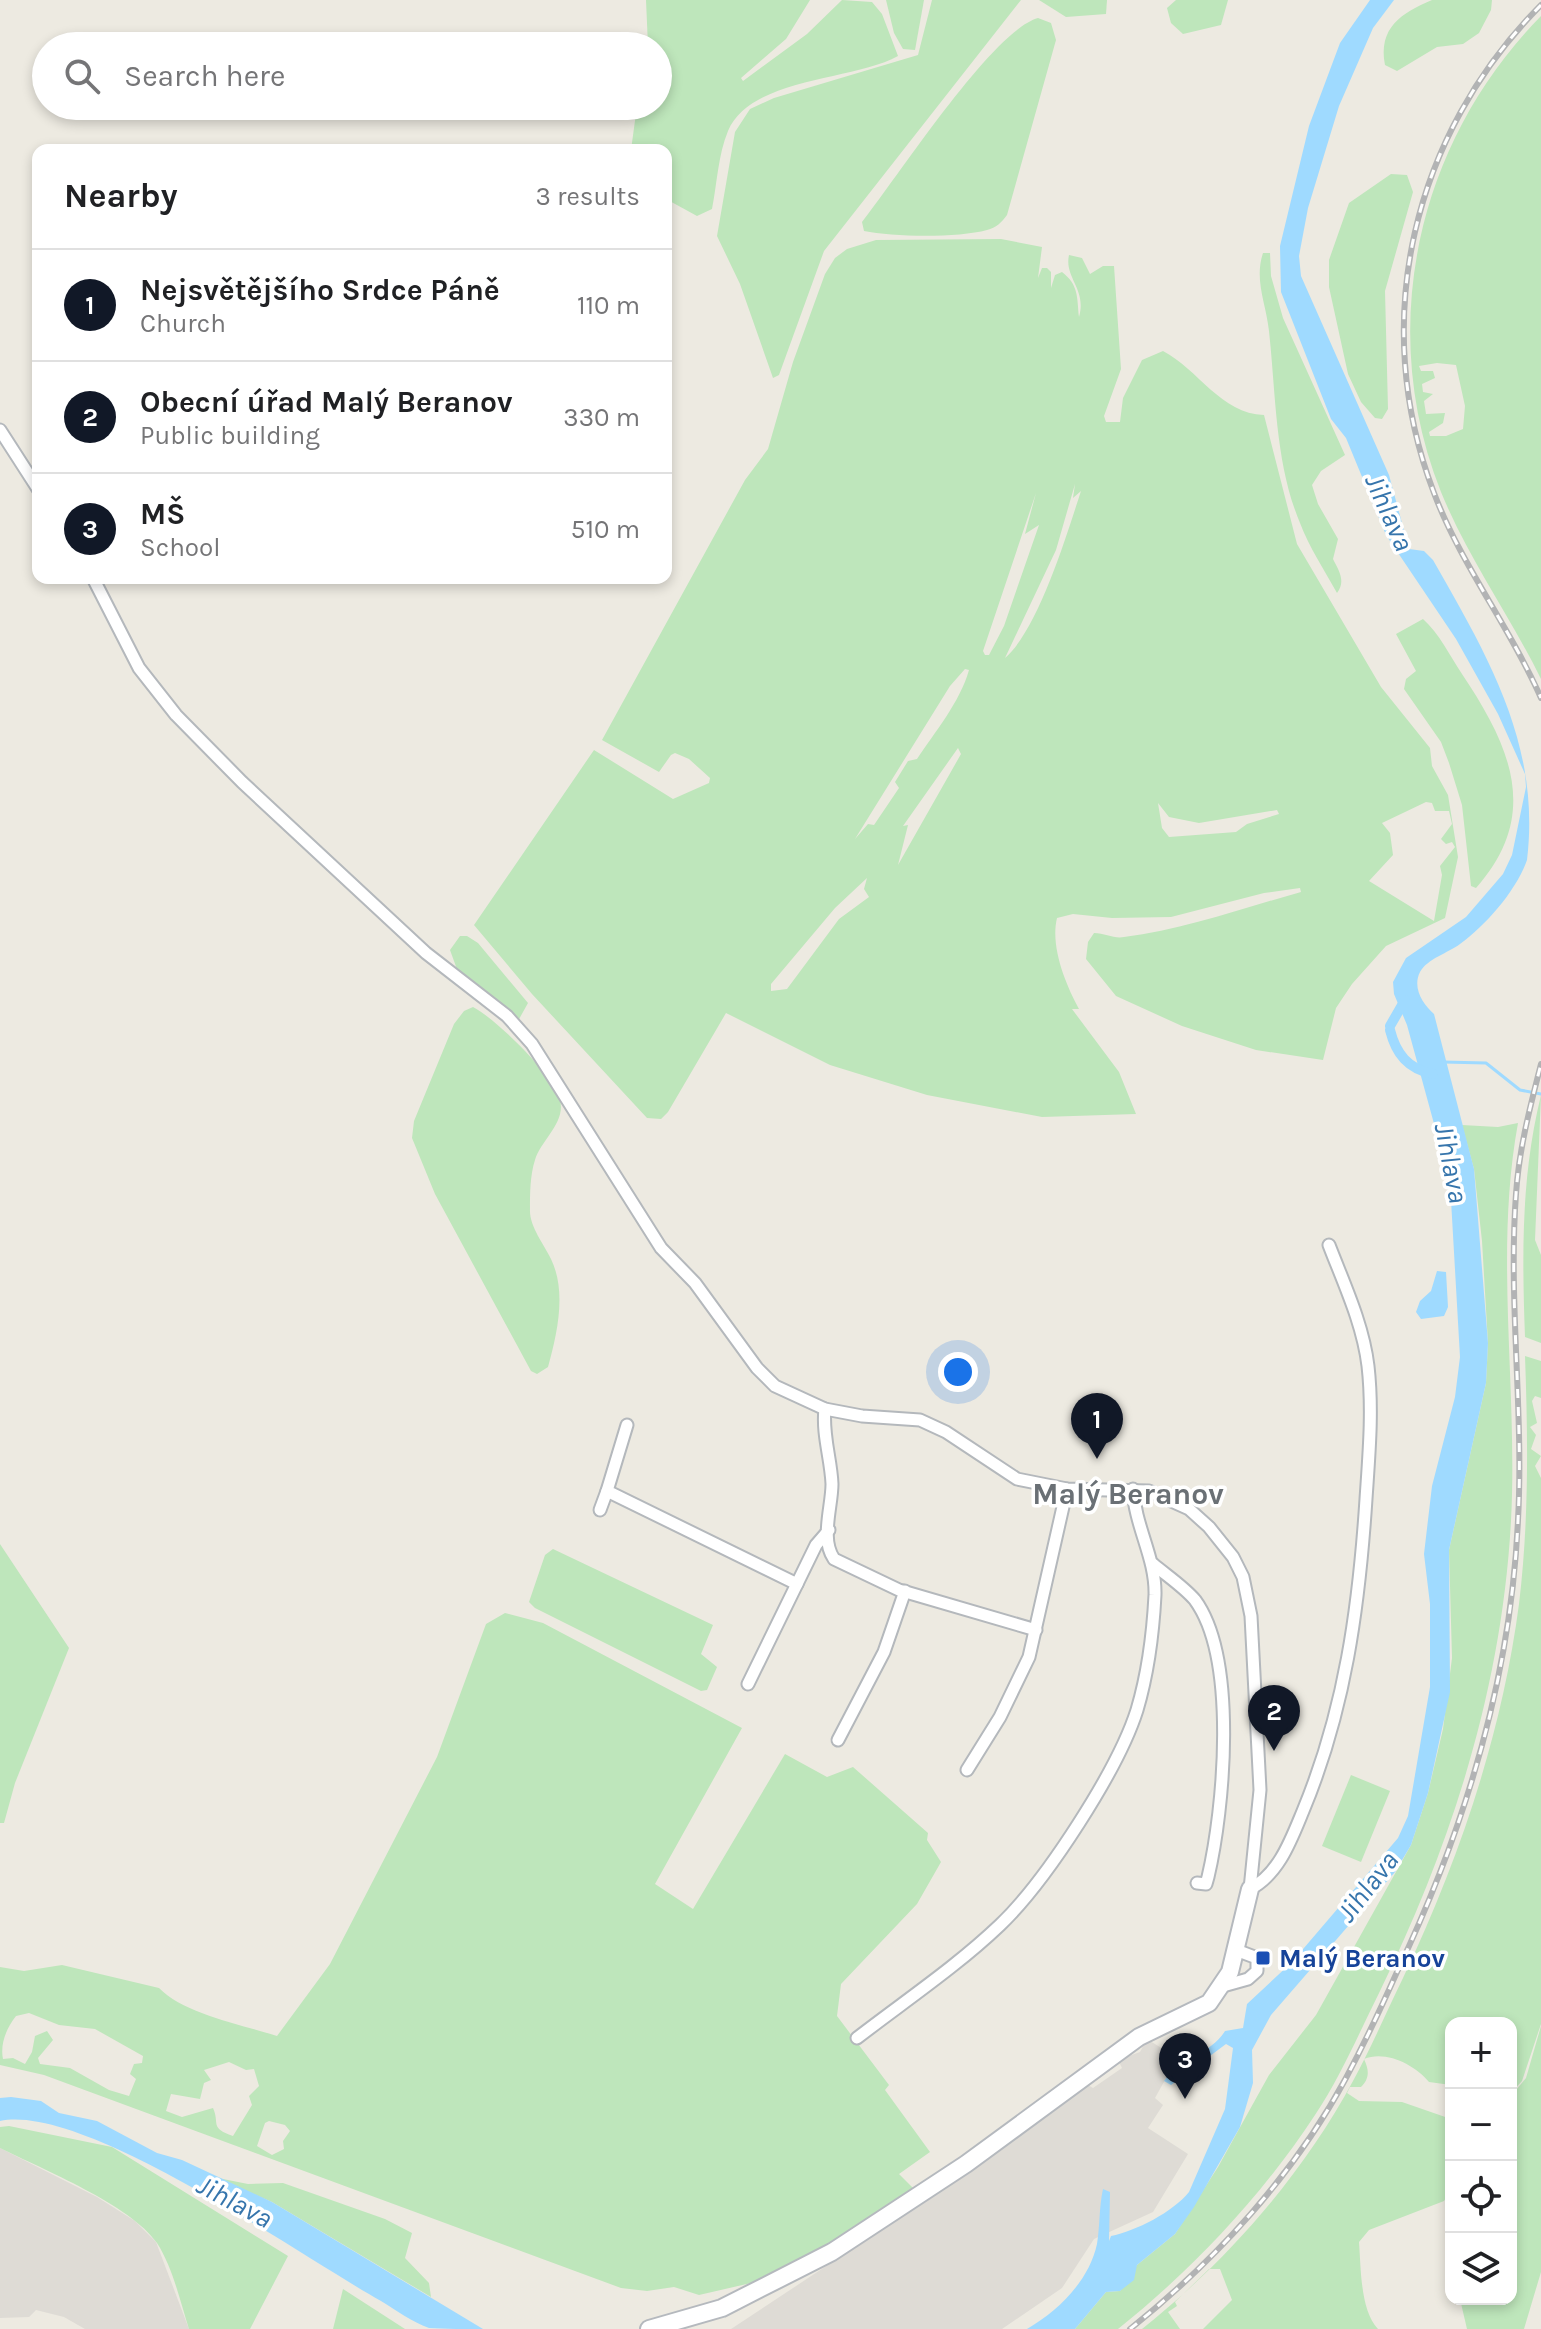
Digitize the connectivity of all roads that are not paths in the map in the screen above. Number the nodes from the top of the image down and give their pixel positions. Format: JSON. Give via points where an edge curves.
{"nodes":[{"id":1,"x":0,"y":430,"type":"edge"},
{"id":2,"x":32,"y":480,"type":"edge"},
{"id":3,"x":96,"y":584,"type":"edge"},
{"id":4,"x":1329,"y":1245,"type":"dead end"},
{"id":5,"x":825,"y":1409,"type":"junction"},
{"id":6,"x":627,"y":1425,"type":"dead end"},
{"id":7,"x":1067,"y":1489,"type":"junction"},
{"id":8,"x":1133,"y":1489,"type":"junction"},
{"id":9,"x":607,"y":1491,"type":"junction"},
{"id":10,"x":600,"y":1510,"type":"dead end"},
{"id":11,"x":829,"y":1530,"type":"junction"},
{"id":12,"x":1153,"y":1564,"type":"junction"},
{"id":13,"x":797,"y":1584,"type":"junction"},
{"id":14,"x":905,"y":1591,"type":"junction"},
{"id":15,"x":1036,"y":1630,"type":"junction"},
{"id":16,"x":748,"y":1684,"type":"dead end"},
{"id":17,"x":838,"y":1740,"type":"dead end"},
{"id":18,"x":967,"y":1770,"type":"dead end"},
{"id":19,"x":1197,"y":1883,"type":"dead end"},
{"id":20,"x":1250,"y":1889,"type":"junction"},
{"id":21,"x":1236,"y":1950,"type":"junction"},
{"id":22,"x":1223,"y":1986,"type":"junction"},
{"id":23,"x":857,"y":2038,"type":"dead end"},
{"id":24,"x":649,"y":2329,"type":"edge"}],
"edges":[{"from":1,"to":2,"type":"street"},
{"from":3,"to":5,"type":"street","via":[[139,668],[176,715],[426,953],[507,1016],[555,1075],[661,1248],[695,1283],[757,1368],[775,1386]]},
{"from":4,"to":20,"type":"street","via":[[1364,1344],[1370,1393],[1356,1621],[1338,1713],[1319,1772],[1276,1867]]},
{"from":5,"to":7,"type":"street","via":[[920,1420],[1017,1479]]},
{"from":5,"to":11,"type":"street","via":[[832,1487]]},
{"from":6,"to":9,"type":"street"},
{"from":7,"to":8,"type":"street"},
{"from":7,"to":15,"type":"street"},
{"from":8,"to":12,"type":"street","via":[[1134,1509]]},
{"from":8,"to":20,"type":"street","via":[[1167,1497],[1198,1516],[1233,1557],[1248,1595],[1260,1790]]},
{"from":9,"to":10,"type":"street"},
{"from":9,"to":13,"type":"street"},
{"from":11,"to":13,"type":"street"},
{"from":11,"to":14,"type":"street","via":[[834,1559]]},
{"from":12,"to":19,"type":"street","via":[[1194,1600],[1212,1640],[1222,1684],[1218,1830],[1206,1884]]},
{"from":12,"to":23,"type":"street","via":[[1149,1654],[1137,1710],[1077,1822],[1000,1925]]},
{"from":13,"to":16,"type":"street"},
{"from":14,"to":15,"type":"street"},
{"from":14,"to":17,"type":"street","via":[[884,1652]]},
{"from":15,"to":18,"type":"street","via":[[1024,1668]]},
{"from":20,"to":21,"type":"street"},
{"from":21,"to":22,"type":"street"},
{"from":21,"to":22,"type":"street","via":[[1257,1958],[1257,1971]]},
{"from":22,"to":24,"type":"street","via":[[1196,2011],[1139,2037],[966,2164],[832,2252],[722,2308]]}]}
